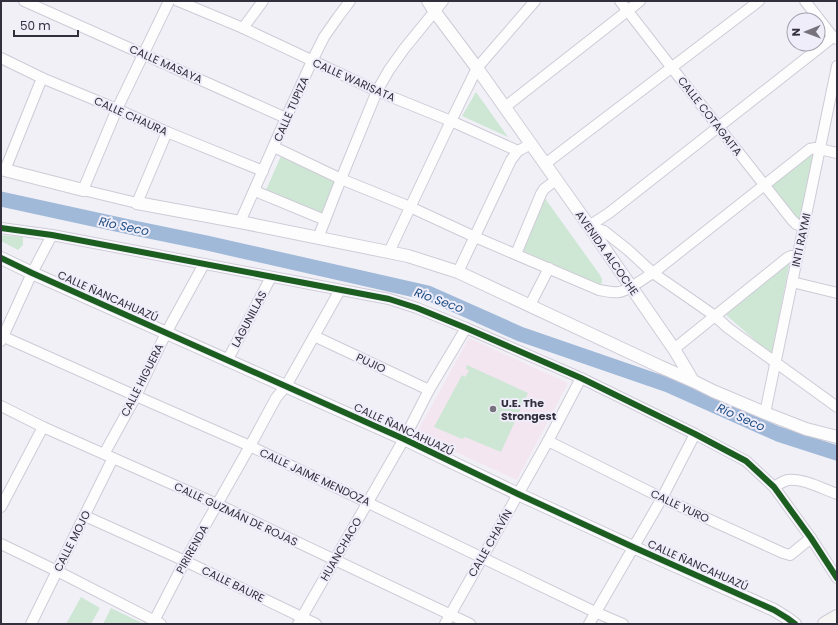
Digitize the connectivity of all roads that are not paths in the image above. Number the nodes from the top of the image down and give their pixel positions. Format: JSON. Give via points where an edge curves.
{"nodes":[{"id":1,"x":24,"y":1,"type":"edge"},
{"id":2,"x":169,"y":1,"type":"edge"},
{"id":3,"x":178,"y":1,"type":"edge"},
{"id":4,"x":263,"y":1,"type":"edge"},
{"id":5,"x":350,"y":1,"type":"edge"},
{"id":6,"x":428,"y":1,"type":"edge"},
{"id":7,"x":443,"y":1,"type":"edge"},
{"id":8,"x":535,"y":1,"type":"edge"},
{"id":9,"x":620,"y":1,"type":"edge"},
{"id":10,"x":640,"y":1,"type":"edge"},
{"id":11,"x":759,"y":1,"type":"edge"},
{"id":12,"x":805,"y":1,"type":"edge"},
{"id":13,"x":628,"y":11,"type":"junction"},
{"id":14,"x":435,"y":12,"type":"junction"},
{"id":15,"x":243,"y":28,"type":"junction"},
{"id":16,"x":835,"y":38,"type":"edge"},
{"id":17,"x":144,"y":54,"type":"junction"},
{"id":18,"x":1,"y":58,"type":"edge"},
{"id":19,"x":312,"y":61,"type":"junction"},
{"id":20,"x":837,"y":66,"type":"edge"},
{"id":21,"x":477,"y":68,"type":"junction"},
{"id":22,"x":672,"y":68,"type":"junction"},
{"id":23,"x":42,"y":78,"type":"junction"},
{"id":24,"x":377,"y":91,"type":"junction"},
{"id":25,"x":505,"y":107,"type":"junction"},
{"id":26,"x":117,"y":109,"type":"junction"},
{"id":27,"x":286,"y":118,"type":"junction"},
{"id":28,"x":451,"y":120,"type":"junction"},
{"id":29,"x":718,"y":127,"type":"junction"},
{"id":30,"x":167,"y":132,"type":"junction"},
{"id":31,"x":531,"y":144,"type":"junction"},
{"id":32,"x":274,"y":147,"type":"junction"},
{"id":33,"x":820,"y":149,"type":"junction"},
{"id":34,"x":518,"y":151,"type":"junction"},
{"id":35,"x":837,"y":153,"type":"edge"},
{"id":36,"x":545,"y":164,"type":"junction"},
{"id":37,"x":3,"y":169,"type":"edge"},
{"id":38,"x":263,"y":171,"type":"junction"},
{"id":39,"x":341,"y":179,"type":"junction"},
{"id":40,"x":556,"y":180,"type":"junction"},
{"id":41,"x":764,"y":185,"type":"junction"},
{"id":42,"x":83,"y":190,"type":"junction"},
{"id":43,"x":254,"y":191,"type":"junction"},
{"id":44,"x":136,"y":203,"type":"junction"},
{"id":45,"x":410,"y":207,"type":"junction"},
{"id":46,"x":326,"y":220,"type":"junction"},
{"id":47,"x":240,"y":222,"type":"junction"},
{"id":48,"x":589,"y":226,"type":"junction"},
{"id":49,"x":804,"y":227,"type":"junction"},
{"id":50,"x":1,"y":228,"type":"edge"},
{"id":51,"x":52,"y":235,"type":"junction"},
{"id":52,"x":475,"y":237,"type":"junction"},
{"id":53,"x":318,"y":238,"type":"junction"},
{"id":54,"x":389,"y":252,"type":"junction"},
{"id":55,"x":516,"y":254,"type":"junction"},
{"id":56,"x":797,"y":257,"type":"junction"},
{"id":57,"x":1,"y":258,"type":"edge"},
{"id":58,"x":204,"y":264,"type":"junction"},
{"id":59,"x":549,"y":268,"type":"junction"},
{"id":60,"x":458,"y":272,"type":"junction"},
{"id":61,"x":32,"y":273,"type":"junction"},
{"id":62,"x":652,"y":273,"type":"junction"},
{"id":63,"x":271,"y":277,"type":"junction"},
{"id":64,"x":792,"y":282,"type":"junction"},
{"id":65,"x":630,"y":287,"type":"junction"},
{"id":66,"x":340,"y":290,"type":"junction"},
{"id":67,"x":837,"y":292,"type":"edge"},
{"id":68,"x":530,"y":305,"type":"junction"},
{"id":69,"x":715,"y":316,"type":"junction"},
{"id":70,"x":466,"y":328,"type":"junction"},
{"id":71,"x":166,"y":333,"type":"junction"},
{"id":72,"x":314,"y":336,"type":"junction"},
{"id":73,"x":2,"y":339,"type":"edge"},
{"id":74,"x":674,"y":349,"type":"junction"},
{"id":75,"x":227,"y":361,"type":"junction"},
{"id":76,"x":776,"y":362,"type":"junction"},
{"id":77,"x":581,"y":378,"type":"junction"},
{"id":78,"x":693,"y":381,"type":"junction"},
{"id":79,"x":286,"y":386,"type":"junction"},
{"id":80,"x":429,"y":390,"type":"junction"},
{"id":81,"x":136,"y":396,"type":"junction"},
{"id":82,"x":1,"y":406,"type":"edge"},
{"id":83,"x":837,"y":407,"type":"edge"},
{"id":84,"x":765,"y":413,"type":"junction"},
{"id":85,"x":43,"y":427,"type":"junction"},
{"id":86,"x":695,"y":434,"type":"junction"},
{"id":87,"x":837,"y":437,"type":"edge"},
{"id":88,"x":404,"y":439,"type":"junction"},
{"id":89,"x":548,"y":440,"type":"junction"},
{"id":90,"x":250,"y":446,"type":"junction"},
{"id":91,"x":108,"y":456,"type":"junction"},
{"id":92,"x":774,"y":487,"type":"junction"},
{"id":93,"x":518,"y":494,"type":"junction"},
{"id":94,"x":837,"y":494,"type":"edge"},
{"id":95,"x":662,"y":498,"type":"junction"},
{"id":96,"x":368,"y":502,"type":"junction"},
{"id":97,"x":217,"y":504,"type":"junction"},
{"id":98,"x":1,"y":507,"type":"edge"},
{"id":99,"x":85,"y":516,"type":"junction"},
{"id":100,"x":811,"y":538,"type":"junction"},
{"id":101,"x":1,"y":544,"type":"edge"},
{"id":102,"x":633,"y":547,"type":"junction"},
{"id":103,"x":483,"y":557,"type":"junction"},
{"id":104,"x":334,"y":560,"type":"junction"},
{"id":105,"x":185,"y":561,"type":"junction"},
{"id":106,"x":57,"y":570,"type":"junction"},
{"id":107,"x":837,"y":578,"type":"edge"},
{"id":108,"x":595,"y":612,"type":"junction"},
{"id":109,"x":450,"y":614,"type":"junction"},
{"id":110,"x":837,"y":617,"type":"edge"},
{"id":111,"x":300,"y":621,"type":"edge"},
{"id":112,"x":157,"y":622,"type":"edge"},
{"id":113,"x":31,"y":624,"type":"edge"},
{"id":114,"x":316,"y":624,"type":"edge"},
{"id":115,"x":445,"y":624,"type":"edge"},
{"id":116,"x":470,"y":624,"type":"edge"},
{"id":117,"x":589,"y":624,"type":"edge"},
{"id":118,"x":622,"y":624,"type":"edge"},
{"id":119,"x":795,"y":624,"type":"edge"},
{"id":120,"x":825,"y":624,"type":"edge"}],
"edges":[{"from":1,"to":17,"type":"street","name":"CALLE MASAYA"},
{"from":2,"to":17,"type":"street"},
{"from":3,"to":15,"type":"street","name":"CALLE WARISATA"},
{"from":4,"to":15,"type":"street"},
{"from":5,"to":19,"type":"street","name":"CALLE TUPIZA","via":[[324,37]]},
{"from":6,"to":14,"type":"street","name":"AVENIDA ALCOCHE"},
{"from":7,"to":14,"type":"street"},
{"from":8,"to":21,"type":"street"},
{"from":9,"to":13,"type":"street","name":"CALLE COTAGAITA"},
{"from":10,"to":13,"type":"street"},
{"from":11,"to":22,"type":"street"},
{"from":12,"to":16,"type":"street"},
{"from":13,"to":22,"type":"street","name":"CALLE COTAGAITA"},
{"from":13,"to":25,"type":"street"},
{"from":14,"to":21,"type":"street","name":"AVENIDA ALCOCHE"},
{"from":14,"to":24,"type":"street","via":[[404,49]]},
{"from":15,"to":19,"type":"street","name":"CALLE WARISATA"},
{"from":16,"to":29,"type":"street"},
{"from":17,"to":26,"type":"street"},
{"from":17,"to":27,"type":"street","name":"CALLE MASAYA"},
{"from":18,"to":23,"type":"street","name":"CALLE CHAURA"},
{"from":19,"to":24,"type":"street","name":"CALLE WARISATA"},
{"from":19,"to":27,"type":"street","name":"CALLE TUPIZA"},
{"from":20,"to":33,"type":"street","name":"INTI RAYMI"},
{"from":21,"to":25,"type":"street","name":"AVENIDA ALCOCHE"},
{"from":21,"to":28,"type":"street"},
{"from":22,"to":29,"type":"street","name":"CALLE COTAGAITA"},
{"from":22,"to":36,"type":"street"},
{"from":23,"to":26,"type":"street","name":"CALLE CHAURA"},
{"from":23,"to":37,"type":"street"},
{"from":24,"to":28,"type":"street","name":"CALLE WARISATA"},
{"from":24,"to":39,"type":"street"},
{"from":25,"to":31,"type":"street","name":"AVENIDA ALCOCHE"},
{"from":26,"to":30,"type":"street","name":"CALLE CHAURA"},
{"from":26,"to":42,"type":"street"},
{"from":27,"to":32,"type":"street","name":"CALLE TUPIZA"},
{"from":28,"to":34,"type":"street","name":"CALLE WARISATA"},
{"from":28,"to":45,"type":"street"},
{"from":29,"to":41,"type":"street","name":"CALLE COTAGAITA"},
{"from":29,"to":48,"type":"street"},
{"from":30,"to":38,"type":"street","name":"CALLE CHAURA"},
{"from":30,"to":44,"type":"street"},
{"from":31,"to":34,"type":"street"},
{"from":31,"to":36,"type":"street","name":"AVENIDA ALCOCHE"},
{"from":32,"to":38,"type":"street","name":"CALLE TUPIZA"},
{"from":32,"to":39,"type":"street"},
{"from":33,"to":35,"type":"street"},
{"from":33,"to":41,"type":"street","via":[[810,149]]},
{"from":33,"to":49,"type":"street","name":"INTI RAYMI"},
{"from":34,"to":52,"type":"street","via":[[511,160]]},
{"from":36,"to":40,"type":"street","name":"AVENIDA ALCOCHE"},
{"from":37,"to":42,"type":"street"},
{"from":38,"to":43,"type":"street","name":"CALLE TUPIZA"},
{"from":39,"to":45,"type":"street"},
{"from":39,"to":46,"type":"street"},
{"from":40,"to":48,"type":"street","name":"AVENIDA ALCOCHE"},
{"from":40,"to":55,"type":"street","via":[[541,194]]},
{"from":41,"to":49,"type":"street","name":"CALLE COTAGAITA","via":[[796,224]]},
{"from":41,"to":62,"type":"street"},
{"from":42,"to":44,"type":"street"},
{"from":43,"to":46,"type":"street"},
{"from":43,"to":47,"type":"street","name":"CALLE TUPIZA"},
{"from":44,"to":47,"type":"street"},
{"from":45,"to":52,"type":"street"},
{"from":45,"to":54,"type":"street"},
{"from":46,"to":53,"type":"street"},
{"from":47,"to":53,"type":"street"},
{"from":48,"to":62,"type":"street","via":[[604,231]]},
{"from":48,"to":65,"type":"street","name":"AVENIDA ALCOCHE"},
{"from":49,"to":56,"type":"street","name":"INTI RAYMI"},
{"from":50,"to":51,"type":"street"},
{"from":51,"to":58,"type":"street"},
{"from":51,"to":61,"type":"street"},
{"from":52,"to":55,"type":"street"},
{"from":52,"to":60,"type":"street"},
{"from":53,"to":54,"type":"street"},
{"from":54,"to":60,"type":"street"},
{"from":55,"to":59,"type":"street"},
{"from":56,"to":64,"type":"street","name":"INTI RAYMI"},
{"from":56,"to":69,"type":"street","via":[[787,258]]},
{"from":57,"to":61,"type":"street","name":"CALLE ÑANCAHUAZÚ"},
{"from":58,"to":63,"type":"street"},
{"from":58,"to":71,"type":"street","name":"CALLE HIGUERA"},
{"from":59,"to":65,"type":"street","via":[[599,290],[619,292]]},
{"from":59,"to":68,"type":"street"},
{"from":60,"to":68,"type":"street"},
{"from":61,"to":71,"type":"street","name":"CALLE ÑANCAHUAZÚ"},
{"from":61,"to":73,"type":"street"},
{"from":62,"to":65,"type":"street"},
{"from":62,"to":69,"type":"street"},
{"from":63,"to":66,"type":"street"},
{"from":63,"to":75,"type":"street","name":"LAGUNILLAS"},
{"from":64,"to":67,"type":"street"},
{"from":64,"to":76,"type":"street","name":"INTI RAYMI"},
{"from":65,"to":74,"type":"street","name":"AVENIDA ALCOCHE"},
{"from":66,"to":70,"type":"street","via":[[389,299]]},
{"from":66,"to":72,"type":"street","name":"PIRIRENDA"},
{"from":68,"to":78,"type":"street"},
{"from":69,"to":74,"type":"street"},
{"from":69,"to":76,"type":"street"},
{"from":70,"to":77,"type":"street"},
{"from":70,"to":80,"type":"street","name":"HUANCHACO"},
{"from":71,"to":75,"type":"street","name":"CALLE ÑANCAHUAZÚ"},
{"from":71,"to":81,"type":"street","name":"CALLE HIGUERA"},
{"from":72,"to":79,"type":"street","name":"PIRIRENDA"},
{"from":72,"to":80,"type":"street","name":"PUJIO"},
{"from":73,"to":81,"type":"street","name":"CALLE JAIME MENDOZA"},
{"from":74,"to":78,"type":"street","name":"AVENIDA ALCOCHE"},
{"from":75,"to":79,"type":"street","name":"CALLE ÑANCAHUAZÚ"},
{"from":76,"to":83,"type":"street"},
{"from":76,"to":84,"type":"street","name":"INTI RAYMI"},
{"from":77,"to":86,"type":"street"},
{"from":77,"to":89,"type":"street","name":"CALLE CHAVÍN"},
{"from":78,"to":84,"type":"street"},
{"from":79,"to":88,"type":"street","name":"CALLE ÑANCAHUAZÚ"},
{"from":79,"to":90,"type":"street","name":"PIRIRENDA","via":[[276,398]]},
{"from":80,"to":88,"type":"street","name":"HUANCHACO"},
{"from":81,"to":90,"type":"street","name":"CALLE JAIME MENDOZA"},
{"from":81,"to":91,"type":"street","name":"CALLE HIGUERA"},
{"from":82,"to":85,"type":"street","name":"CALLE GUZMÁN DE ROJAS"},
{"from":84,"to":87,"type":"street","via":[[806,429]]},
{"from":85,"to":91,"type":"street","name":"CALLE GUZMÁN DE ROJAS"},
{"from":85,"to":98,"type":"street"},
{"from":86,"to":92,"type":"street","via":[[746,461]]},
{"from":86,"to":95,"type":"street"},
{"from":88,"to":93,"type":"street","name":"CALLE ÑANCAHUAZÚ"},
{"from":88,"to":96,"type":"street","name":"HUANCHACO"},
{"from":89,"to":93,"type":"street","name":"CALLE CHAVÍN"},
{"from":89,"to":95,"type":"street","name":"CALLE YURO"},
{"from":90,"to":96,"type":"street","name":"CALLE JAIME MENDOZA"},
{"from":90,"to":97,"type":"street","name":"PIRIRENDA"},
{"from":91,"to":97,"type":"street","name":"CALLE GUZMÁN DE ROJAS"},
{"from":91,"to":99,"type":"street","name":"CALLE MOJO"},
{"from":92,"to":94,"type":"street","via":[[788,480],[800,481]]},
{"from":92,"to":100,"type":"street"},
{"from":93,"to":102,"type":"street","name":"CALLE ÑANCAHUAZÚ"},
{"from":93,"to":103,"type":"street","name":"CALLE CHAVÍN"},
{"from":95,"to":100,"type":"street","name":"CALLE YURO","via":[[787,555]]},
{"from":95,"to":102,"type":"street"},
{"from":96,"to":103,"type":"street","name":"CALLE JAIME MENDOZA"},
{"from":96,"to":104,"type":"street","name":"HUANCHACO"},
{"from":97,"to":104,"type":"street","name":"CALLE GUZMÁN DE ROJAS"},
{"from":97,"to":105,"type":"street","name":"PIRIRENDA"},
{"from":99,"to":105,"type":"street","name":"CALLE BAURE"},
{"from":99,"to":106,"type":"street","name":"CALLE MOJO"},
{"from":100,"to":107,"type":"street"},
{"from":101,"to":106,"type":"street"},
{"from":102,"to":108,"type":"street"},
{"from":102,"to":119,"type":"street","name":"CALLE ÑANCAHUAZÚ","via":[[774,610]]},
{"from":103,"to":108,"type":"street","name":"CALLE JAIME MENDOZA"},
{"from":103,"to":109,"type":"street","name":"CALLE CHAVÍN"},
{"from":104,"to":109,"type":"street","name":"CALLE GUZMÁN DE ROJAS"},
{"from":104,"to":111,"type":"street","name":"HUANCHACO"},
{"from":105,"to":111,"type":"street","name":"CALLE BAURE"},
{"from":105,"to":112,"type":"street","name":"PIRIRENDA"},
{"from":106,"to":112,"type":"street"},
{"from":106,"to":113,"type":"street","name":"CALLE MOJO"},
{"from":108,"to":117,"type":"street"},
{"from":108,"to":118,"type":"street","name":"CALLE JAIME MENDOZA"},
{"from":109,"to":115,"type":"street","name":"CALLE CHAVÍN"},
{"from":109,"to":116,"type":"street","name":"CALLE GUZMÁN DE ROJAS"},
{"from":110,"to":120,"type":"main road"},
{"from":111,"to":114,"type":"street","name":"CALLE BAURE"}]}
